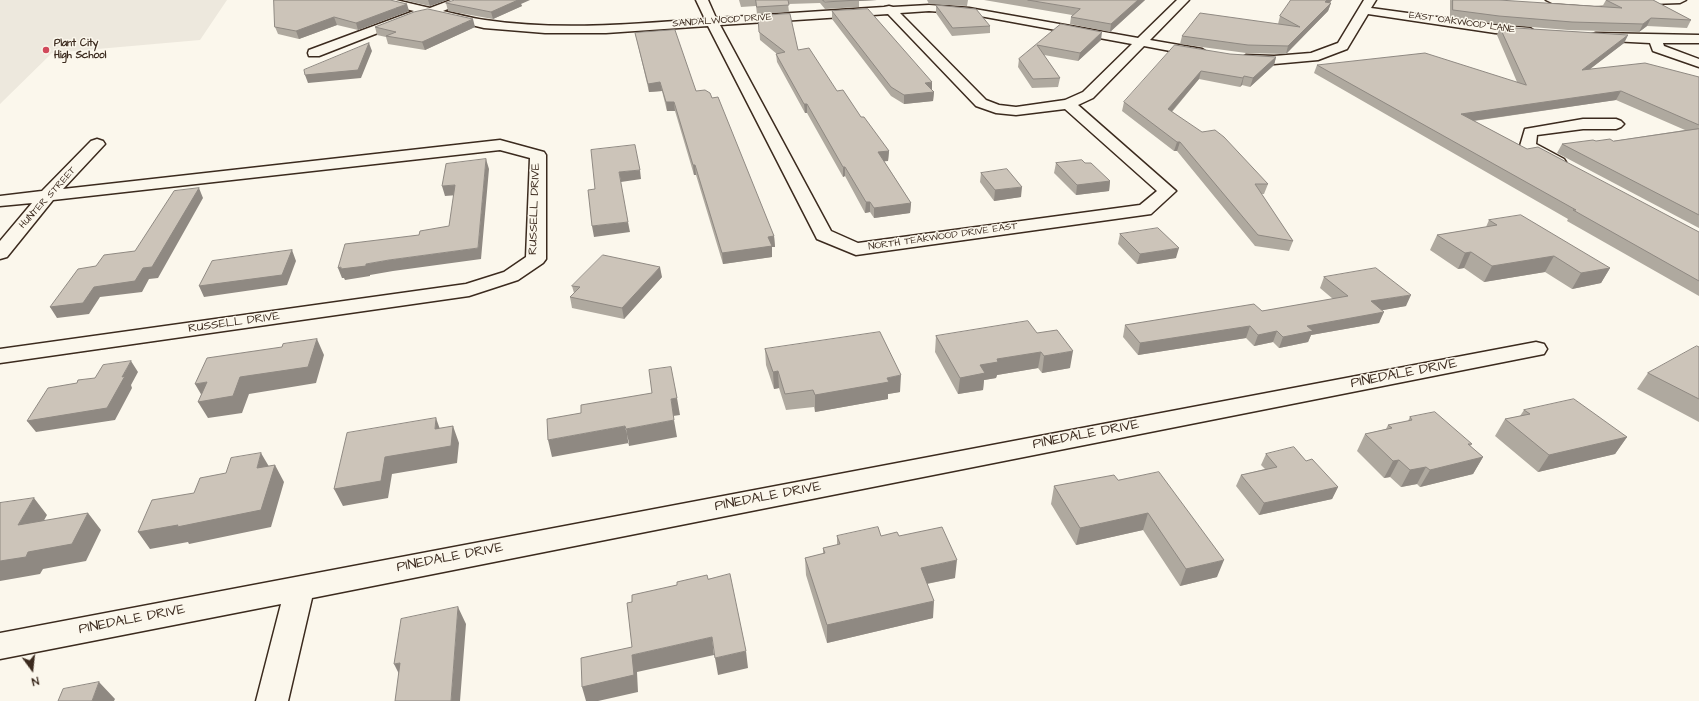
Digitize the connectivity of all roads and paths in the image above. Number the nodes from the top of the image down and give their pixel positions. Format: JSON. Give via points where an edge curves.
{"nodes":[{"id":1,"x":381,"y":0,"type":"edge"},
{"id":2,"x":461,"y":0,"type":"edge"},
{"id":3,"x":702,"y":0,"type":"edge"},
{"id":4,"x":1183,"y":0,"type":"edge"},
{"id":5,"x":1552,"y":0,"type":"edge"},
{"id":6,"x":1680,"y":0,"type":"edge"},
{"id":7,"x":1367,"y":5,"type":"edge"},
{"id":8,"x":889,"y":10,"type":"junction"},
{"id":9,"x":432,"y":11,"type":"junction"},
{"id":10,"x":712,"y":22,"type":"junction"},
{"id":11,"x":1539,"y":33,"type":"edge"},
{"id":12,"x":1584,"y":36,"type":"edge"},
{"id":13,"x":1655,"y":39,"type":"junction"},
{"id":14,"x":1699,"y":39,"type":"edge"},
{"id":15,"x":1140,"y":42,"type":"junction"},
{"id":16,"x":314,"y":53,"type":"dead end"},
{"id":17,"x":1214,"y":55,"type":"edge"},
{"id":18,"x":1237,"y":59,"type":"edge"},
{"id":19,"x":1699,"y":63,"type":"edge"},
{"id":20,"x":1068,"y":104,"type":"junction"},
{"id":21,"x":1616,"y":124,"type":"dead end"},
{"id":22,"x":97,"y":144,"type":"dead end"},
{"id":23,"x":1569,"y":168,"type":"edge"},
{"id":24,"x":48,"y":195,"type":"junction"},
{"id":25,"x":0,"y":201,"type":"edge"},
{"id":26,"x":0,"y":253,"type":"edge"},
{"id":27,"x":1536,"y":349,"type":"dead end"},
{"id":28,"x":0,"y":356,"type":"edge"},
{"id":29,"x":300,"y":587,"type":"junction"},
{"id":30,"x":0,"y":646,"type":"edge"},
{"id":31,"x":272,"y":701,"type":"edge"}],
"edges":[{"from":1,"to":9,"type":"street","name":"SANDALWOOD DRIVE"},
{"from":2,"to":9,"type":"street"},
{"from":3,"to":10,"type":"street"},
{"from":4,"to":15,"type":"street"},
{"from":5,"to":6,"type":"street","via":[[1594,3]]},
{"from":7,"to":11,"type":"street","name":"EAST OAKWOOD LANE","via":[[1495,29]]},
{"from":7,"to":18,"type":"street","via":[[1343,46],[1314,57]]},
{"from":8,"to":10,"type":"street","name":"SANDALWOOD DRIVE"},
{"from":8,"to":15,"type":"street","name":"SANDALWOOD DRIVE","via":[[929,8],[969,11]]},
{"from":8,"to":20,"type":"street","via":[[981,103],[996,109],[1016,111]]},
{"from":9,"to":10,"type":"street","name":"SANDALWOOD DRIVE","via":[[484,24],[545,29],[606,29]]},
{"from":9,"to":16,"type":"street","via":[[413,15]]},
{"from":10,"to":20,"type":"street","name":"NORTH TEAKWOOD DRIVE EAST","via":[[824,235],[856,249],[1145,210],[1154,204],[1167,191]]},
{"from":12,"to":13,"type":"street"},
{"from":13,"to":14,"type":"street"},
{"from":13,"to":19,"type":"street","via":[[1658,48]]},
{"from":15,"to":17,"type":"street","name":"SANDALWOOD DRIVE"},
{"from":15,"to":20,"type":"street","via":[[1088,95]]},
{"from":21,"to":23,"type":"street","via":[[1583,124],[1530,132],[1528,146]]},
{"from":22,"to":24,"type":"street","name":"HUNTER STREET"},
{"from":24,"to":25,"type":"street","name":"RUSSELL DRIVE"},
{"from":24,"to":26,"type":"street","name":"HUNTER STREET"},
{"from":24,"to":28,"type":"street","name":"RUSSELL DRIVE","via":[[500,145],[538,155],[536,259],[511,276],[469,290]]},
{"from":27,"to":29,"type":"street","name":"PINEDALE DRIVE"},
{"from":29,"to":30,"type":"street","name":"PINEDALE DRIVE"},
{"from":29,"to":31,"type":"street"}]}
